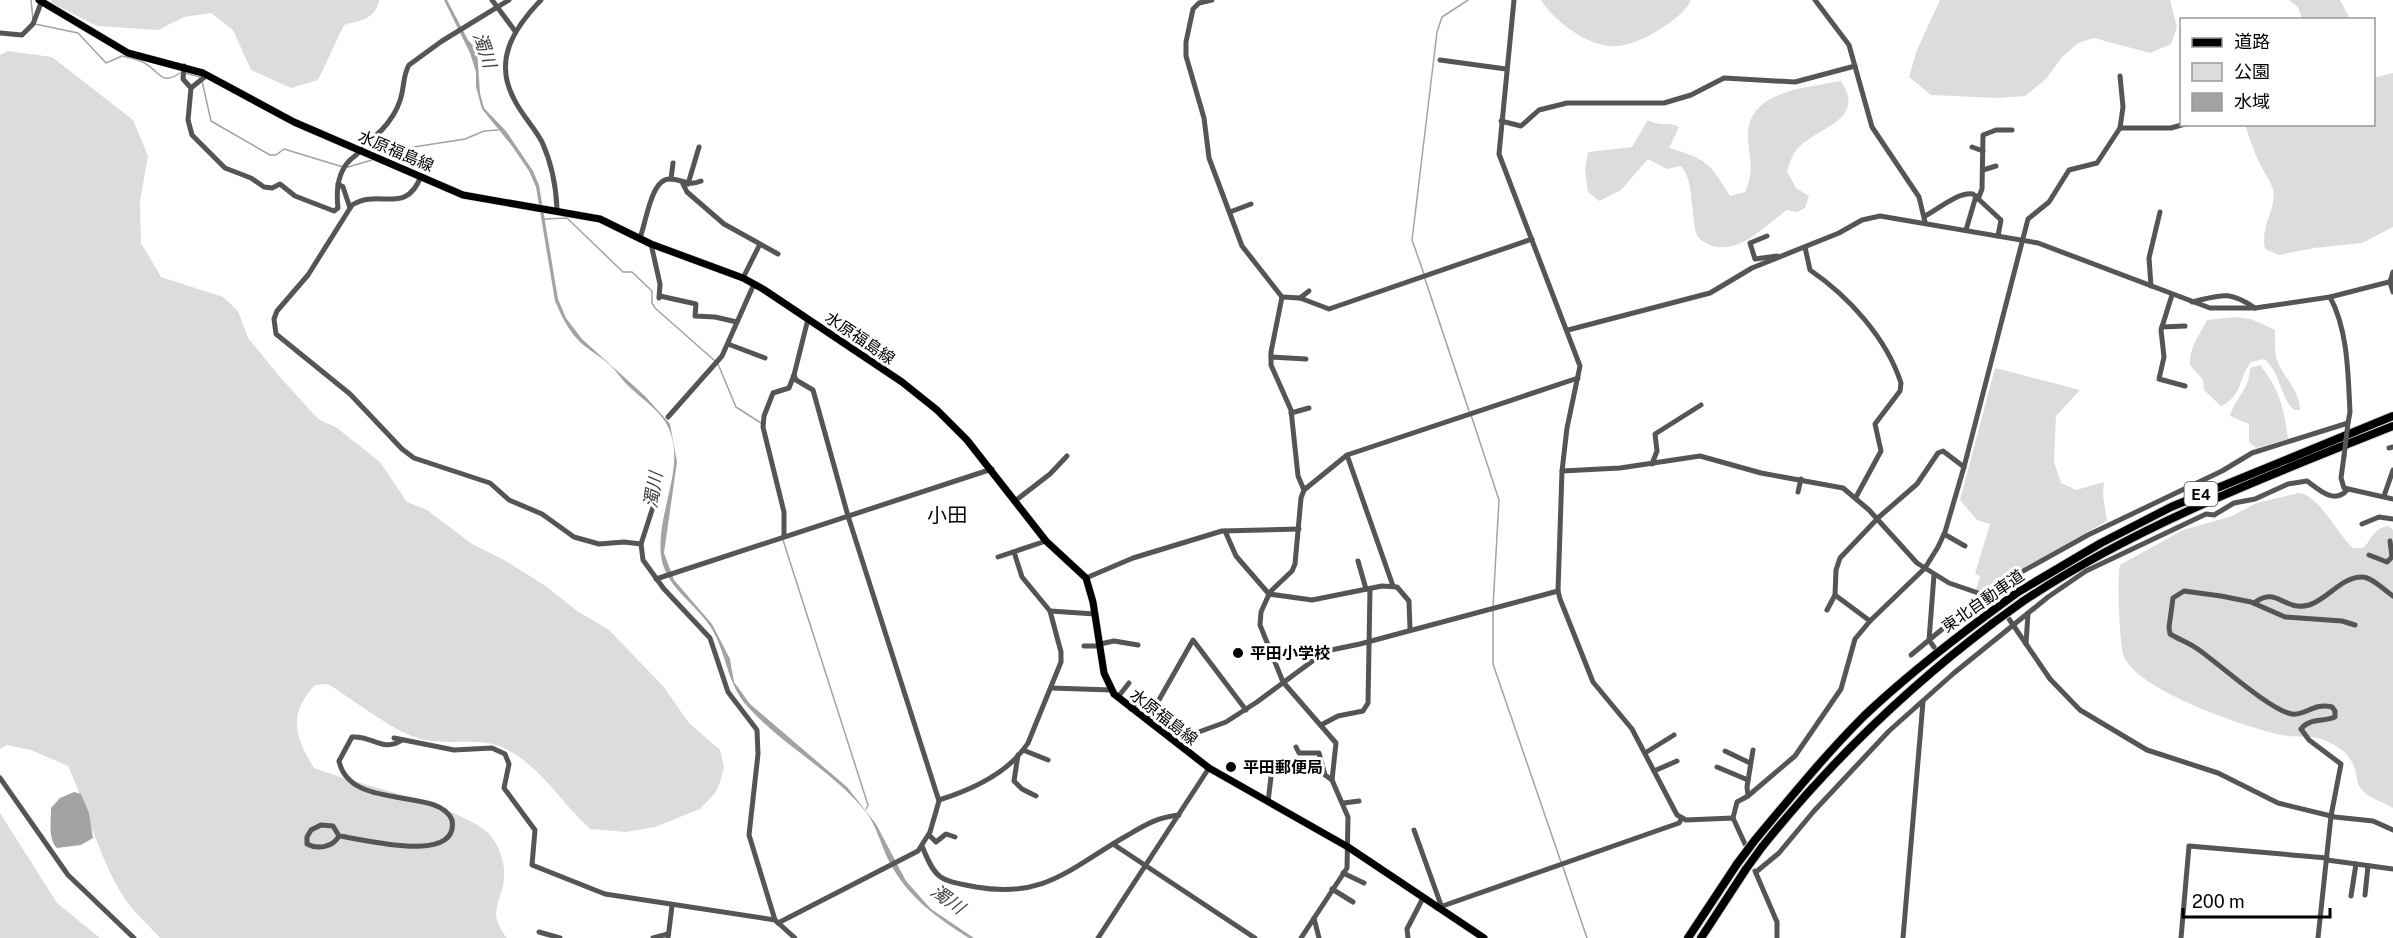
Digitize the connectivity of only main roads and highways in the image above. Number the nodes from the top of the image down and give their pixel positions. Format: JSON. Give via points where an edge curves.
{"nodes":[{"id":1,"x":40,"y":1,"type":"edge"},
{"id":2,"x":2393,"y":416,"type":"edge"},
{"id":3,"x":2393,"y":426,"type":"edge"},
{"id":4,"x":1478,"y":937,"type":"edge"},
{"id":5,"x":1688,"y":938,"type":"edge"},
{"id":6,"x":1701,"y":938,"type":"edge"}],
"edges":[{"from":1,"to":4,"type":"main road","name":"水原福島線","via":[[128,53],[207,75],[294,122],[480,200],[557,209],[600,219],[651,244],[754,284],[902,382],[937,410],[992,470],[1046,541],[1086,578],[1104,673],[1111,690],[1131,709],[1209,768],[1348,847],[1439,906]]},
{"from":2,"to":5,"type":"highway","name":"東北自動車道","number":"E4","bridge":true,"via":[[2171,507],[2101,543],[1988,614],[1864,716],[1801,784],[1737,864]]},
{"from":3,"to":6,"type":"highway","name":"東北自動車道","number":"E4","bridge":true,"via":[[2176,516],[2076,568],[1993,622],[1942,661],[1808,791],[1762,847],[1753,871]]}]}
